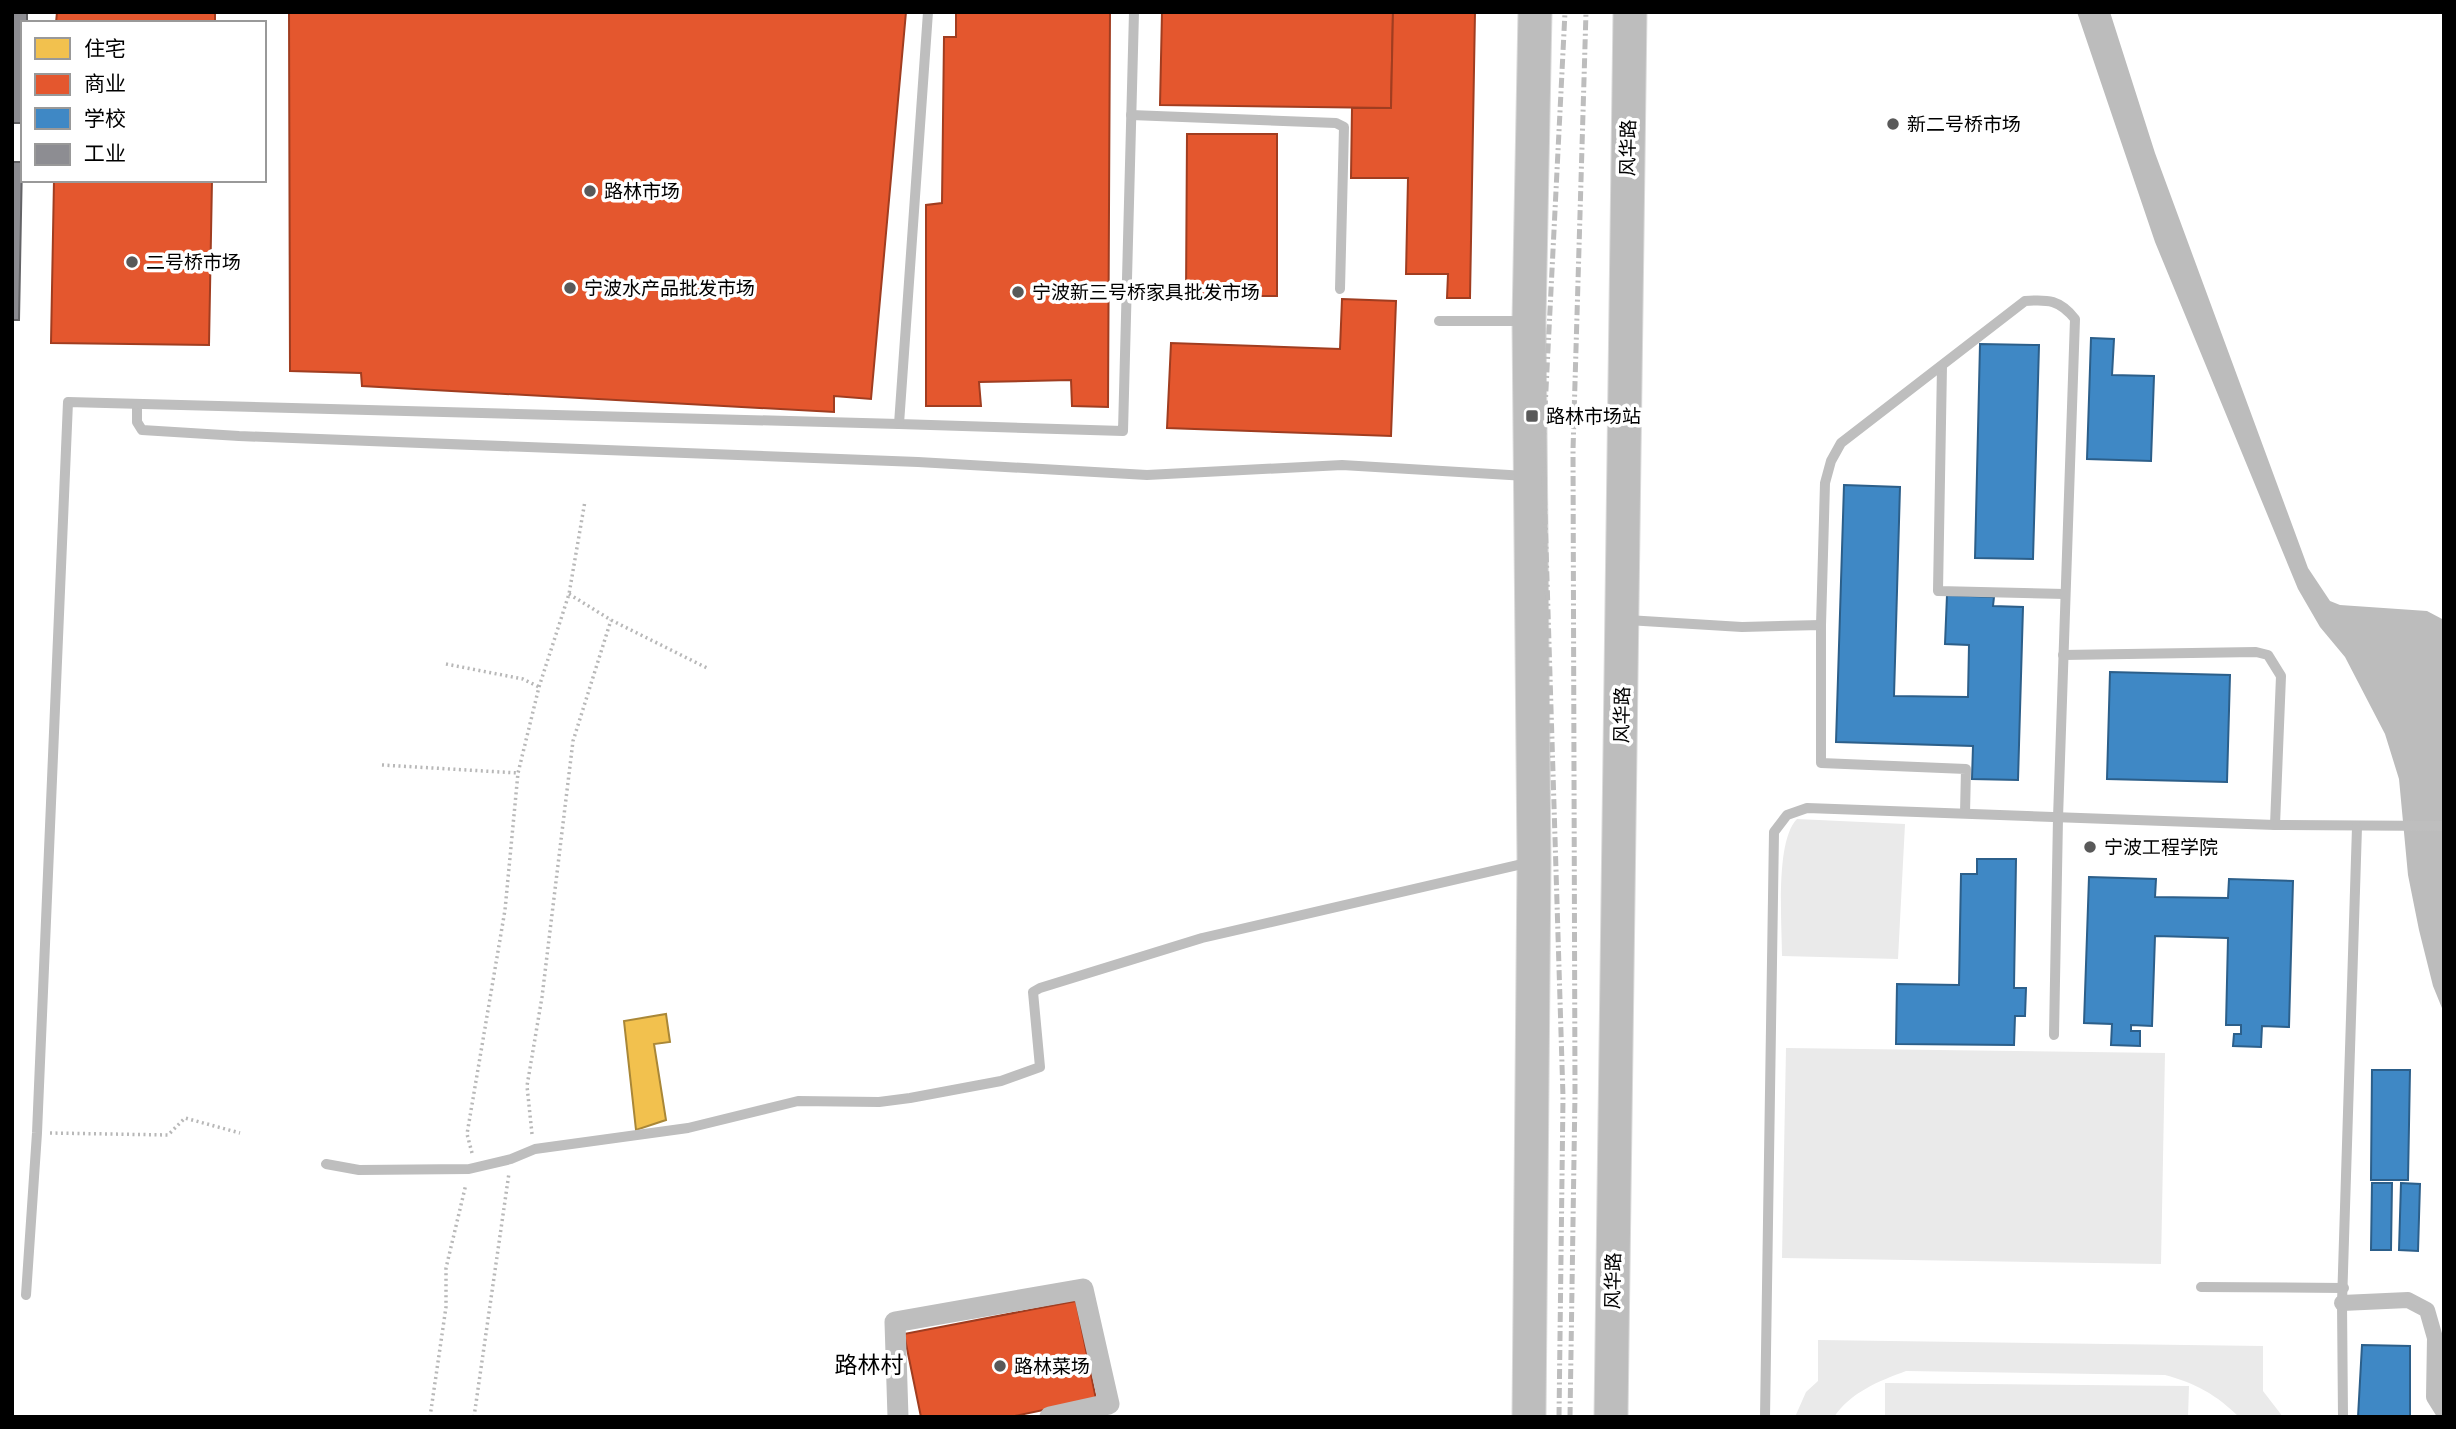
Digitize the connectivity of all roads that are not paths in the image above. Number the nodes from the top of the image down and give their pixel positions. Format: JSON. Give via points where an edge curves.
{"nodes":[{"id":1,"x":928,"y":12,"type":"edge"},
{"id":2,"x":1134,"y":12,"type":"edge"},
{"id":3,"x":1535,"y":12,"type":"edge"},
{"id":4,"x":1630,"y":12,"type":"edge"},
{"id":5,"x":1131,"y":115,"type":"junction"},
{"id":6,"x":1340,"y":289,"type":"dead end"},
{"id":7,"x":1439,"y":321,"type":"dead end"},
{"id":8,"x":1529,"y":321,"type":"junction"},
{"id":9,"x":1942,"y":366,"type":"junction"},
{"id":10,"x":137,"y":404,"type":"junction"},
{"id":11,"x":899,"y":424,"type":"junction"},
{"id":12,"x":1530,"y":476,"type":"junction"},
{"id":13,"x":2065,"y":594,"type":"junction"},
{"id":14,"x":1624,"y":620,"type":"junction"},
{"id":15,"x":1821,"y":625,"type":"junction"},
{"id":16,"x":2063,"y":654,"type":"junction"},
{"id":17,"x":1965,"y":813,"type":"junction"},
{"id":18,"x":2058,"y":818,"type":"junction"},
{"id":19,"x":2275,"y":825,"type":"junction"},
{"id":20,"x":2444,"y":826,"type":"edge"},
{"id":21,"x":2357,"y":827,"type":"junction"},
{"id":22,"x":1534,"y":862,"type":"junction"},
{"id":23,"x":2054,"y":1035,"type":"dead end"},
{"id":24,"x":326,"y":1164,"type":"dead end"},
{"id":25,"x":2202,"y":1287,"type":"dead end"},
{"id":26,"x":26,"y":1295,"type":"dead end"},
{"id":27,"x":2343,"y":1295,"type":"junction"},
{"id":28,"x":2444,"y":1413,"type":"edge"},
{"id":29,"x":898,"y":1417,"type":"edge"},
{"id":30,"x":1050,"y":1417,"type":"edge"},
{"id":31,"x":1529,"y":1417,"type":"edge"},
{"id":32,"x":1611,"y":1417,"type":"edge"},
{"id":33,"x":1765,"y":1417,"type":"edge"},
{"id":34,"x":2343,"y":1417,"type":"edge"}],
"edges":[{"from":1,"to":11,"type":"lane"},
{"from":2,"to":5,"type":"lane"},
{"from":3,"to":8,"type":"main road"},
{"from":4,"to":14,"type":"main road","name":"风华路"},
{"from":5,"to":6,"type":"lane","via":[[1336,123],[1344,127]]},
{"from":5,"to":11,"type":"lane","via":[[1123,431]]},
{"from":7,"to":8,"type":"lane"},
{"from":8,"to":12,"type":"main road"},
{"from":9,"to":13,"type":"lane","via":[[1938,592]]},
{"from":9,"to":13,"type":"lane","via":[[2025,301],[2062,303],[2075,319]]},
{"from":9,"to":15,"type":"lane","via":[[1841,443],[1831,461],[1825,483]]},
{"from":10,"to":11,"type":"lane"},
{"from":10,"to":12,"type":"lane","via":[[142,430],[239,436],[1147,475],[1342,465]]},
{"from":10,"to":26,"type":"lane","via":[[68,402]]},
{"from":12,"to":22,"type":"main road"},
{"from":13,"to":16,"type":"lane"},
{"from":14,"to":15,"type":"lane","via":[[1742,627]]},
{"from":14,"to":32,"type":"main road","name":"风华路"},
{"from":15,"to":17,"type":"lane","via":[[1821,763],[1966,769]]},
{"from":16,"to":18,"type":"lane"},
{"from":16,"to":19,"type":"lane","via":[[2268,655],[2281,676]]},
{"from":17,"to":18,"type":"lane"},
{"from":17,"to":33,"type":"lane","via":[[1807,808],[1787,815],[1774,832]]},
{"from":18,"to":19,"type":"lane"},
{"from":18,"to":23,"type":"lane"},
{"from":19,"to":21,"type":"lane"},
{"from":20,"to":21,"type":"lane"},
{"from":21,"to":27,"type":"lane"},
{"from":22,"to":24,"type":"lane","via":[[1202,938],[1040,988],[1033,992],[1040,1067],[1000,1081],[879,1102],[798,1101],[688,1128],[535,1149],[469,1170],[359,1170]]},
{"from":22,"to":31,"type":"main road"},
{"from":25,"to":27,"type":"lane"},
{"from":27,"to":28,"type":"street","via":[[2408,1300],[2427,1310],[2435,1338],[2434,1397]]},
{"from":27,"to":34,"type":"lane"},
{"from":29,"to":30,"type":"street","via":[[895,1322],[1083,1289],[1109,1404]]}]}
